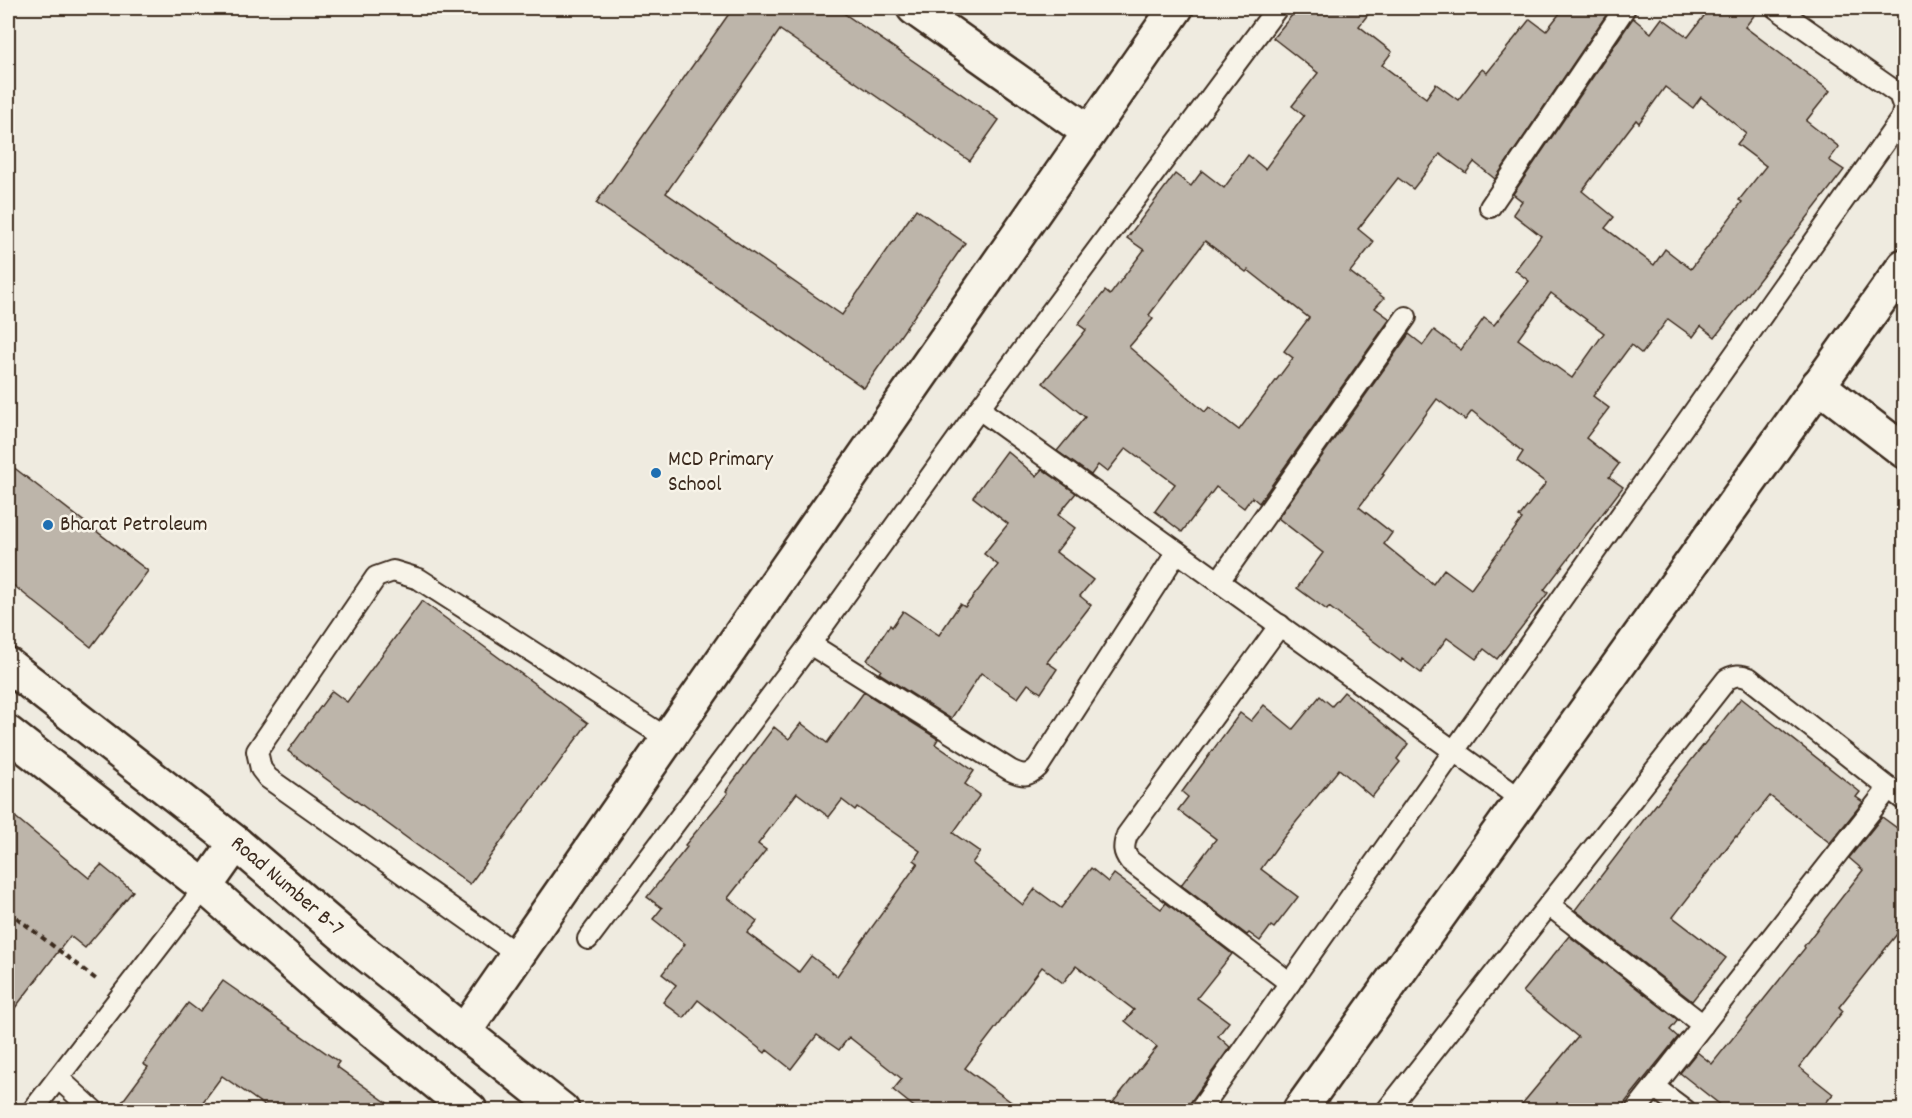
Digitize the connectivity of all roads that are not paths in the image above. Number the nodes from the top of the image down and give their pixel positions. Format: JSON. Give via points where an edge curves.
{"nodes":[{"id":1,"x":914,"y":8,"type":"edge"},
{"id":2,"x":1176,"y":8,"type":"edge"},
{"id":3,"x":1277,"y":8,"type":"edge"},
{"id":4,"x":1625,"y":8,"type":"edge"},
{"id":5,"x":1776,"y":8,"type":"edge"},
{"id":6,"x":1089,"y":132,"type":"junction"},
{"id":7,"x":1490,"y":207,"type":"dead end"},
{"id":8,"x":1905,"y":266,"type":"edge"},
{"id":9,"x":1406,"y":317,"type":"dead end"},
{"id":10,"x":1818,"y":385,"type":"junction"},
{"id":11,"x":979,"y":409,"type":"junction"},
{"id":12,"x":1905,"y":451,"type":"edge"},
{"id":13,"x":1177,"y":552,"type":"junction"},
{"id":14,"x":1219,"y":581,"type":"junction"},
{"id":15,"x":1280,"y":625,"type":"junction"},
{"id":16,"x":810,"y":644,"type":"junction"},
{"id":17,"x":8,"y":665,"type":"edge"},
{"id":18,"x":8,"y":733,"type":"edge"},
{"id":19,"x":668,"y":739,"type":"junction"},
{"id":20,"x":1454,"y":752,"type":"junction"},
{"id":21,"x":1897,"y":794,"type":"edge"},
{"id":22,"x":1522,"y":800,"type":"junction"},
{"id":23,"x":236,"y":843,"type":"junction"},
{"id":24,"x":205,"y":886,"type":"junction"},
{"id":25,"x":1549,"y":905,"type":"junction"},
{"id":26,"x":588,"y":939,"type":"dead end"},
{"id":27,"x":518,"y":955,"type":"junction"},
{"id":28,"x":1290,"y":983,"type":"junction"},
{"id":29,"x":1704,"y":1024,"type":"junction"},
{"id":30,"x":464,"y":1032,"type":"junction"},
{"id":31,"x":58,"y":1078,"type":"junction"},
{"id":32,"x":1654,"y":1087,"type":"junction"},
{"id":33,"x":33,"y":1110,"type":"edge"},
{"id":34,"x":93,"y":1110,"type":"edge"},
{"id":35,"x":470,"y":1110,"type":"edge"},
{"id":36,"x":562,"y":1110,"type":"edge"},
{"id":37,"x":1200,"y":1110,"type":"edge"},
{"id":38,"x":1300,"y":1110,"type":"edge"},
{"id":39,"x":1387,"y":1110,"type":"edge"},
{"id":40,"x":1636,"y":1110,"type":"edge"},
{"id":41,"x":1685,"y":1110,"type":"edge"}],
"edges":[{"from":1,"to":6,"type":"street"},
{"from":2,"to":6,"type":"street"},
{"from":3,"to":11,"type":"lane"},
{"from":4,"to":7,"type":"lane"},
{"from":5,"to":20,"type":"lane","via":[[1899,94],[1904,108],[1901,119]]},
{"from":6,"to":19,"type":"street"},
{"from":8,"to":10,"type":"street"},
{"from":9,"to":14,"type":"lane"},
{"from":10,"to":12,"type":"street"},
{"from":10,"to":22,"type":"street"},
{"from":11,"to":13,"type":"lane"},
{"from":11,"to":16,"type":"lane"},
{"from":13,"to":14,"type":"lane"},
{"from":13,"to":16,"type":"lane","via":[[1031,774],[1021,776],[1010,770]]},
{"from":14,"to":15,"type":"lane"},
{"from":15,"to":20,"type":"lane"},
{"from":15,"to":28,"type":"lane","via":[[1127,836],[1123,847],[1130,861]]},
{"from":16,"to":26,"type":"lane"},
{"from":17,"to":23,"type":"street","name":"Road Number B-7"},
{"from":18,"to":24,"type":"street"},
{"from":19,"to":27,"type":"street"},
{"from":19,"to":27,"type":"lane","via":[[419,579],[393,571],[376,577],[257,752],[261,768],[268,778]]},
{"from":20,"to":22,"type":"lane"},
{"from":20,"to":28,"type":"lane"},
{"from":21,"to":25,"type":"lane","via":[[1749,678],[1734,675]]},
{"from":21,"to":29,"type":"lane"},
{"from":22,"to":38,"type":"street"},
{"from":23,"to":24,"type":"street"},
{"from":23,"to":30,"type":"street","name":"Road Number B-7"},
{"from":24,"to":31,"type":"lane"},
{"from":24,"to":35,"type":"street","via":[[326,993]]},
{"from":25,"to":29,"type":"lane"},
{"from":25,"to":39,"type":"lane"},
{"from":27,"to":30,"type":"street"},
{"from":28,"to":37,"type":"lane"},
{"from":29,"to":32,"type":"lane"},
{"from":30,"to":36,"type":"street","name":"Road Number B-7"},
{"from":31,"to":33,"type":"lane"},
{"from":31,"to":34,"type":"lane"},
{"from":32,"to":40,"type":"lane"},
{"from":32,"to":41,"type":"lane"}]}
